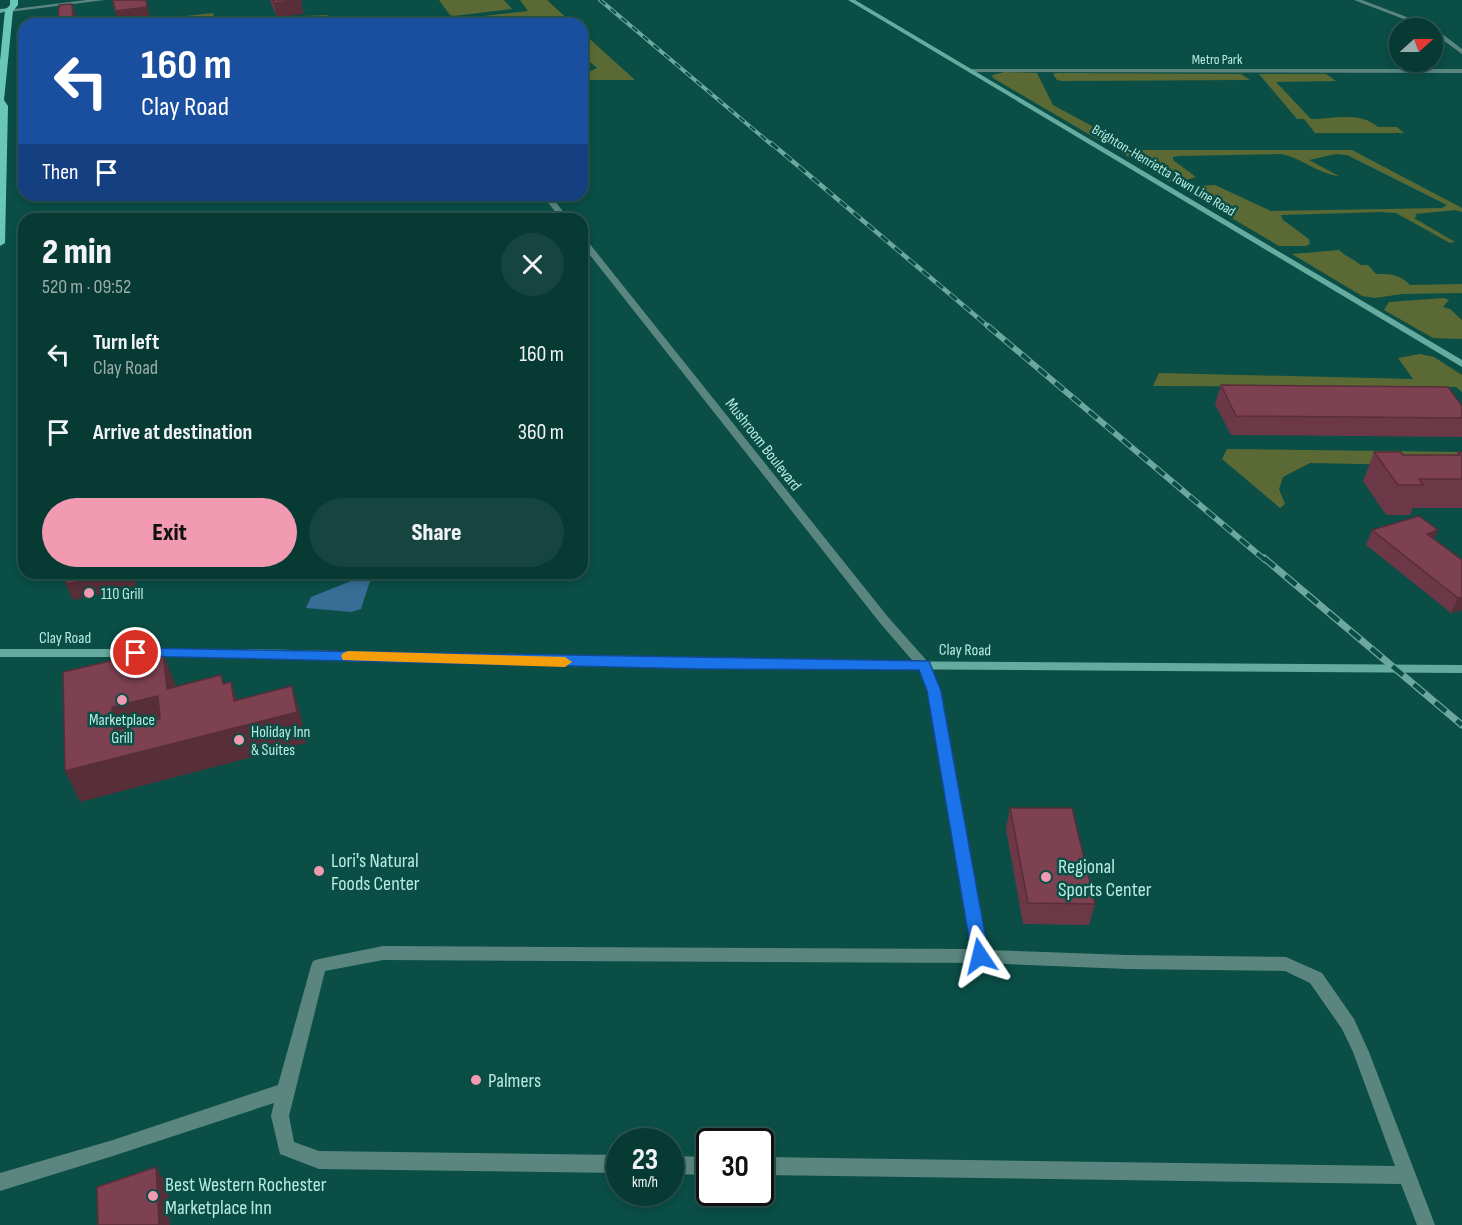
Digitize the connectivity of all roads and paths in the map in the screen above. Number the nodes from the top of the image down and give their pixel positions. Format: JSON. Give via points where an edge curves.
{"nodes":[{"id":1,"x":3,"y":0,"type":"edge"},
{"id":2,"x":14,"y":0,"type":"edge"},
{"id":3,"x":102,"y":0,"type":"edge"},
{"id":4,"x":851,"y":0,"type":"edge"},
{"id":5,"x":1357,"y":0,"type":"edge"},
{"id":6,"x":9,"y":10,"type":"junction"},
{"id":7,"x":0,"y":11,"type":"edge"},
{"id":8,"x":1404,"y":18,"type":"edge"},
{"id":9,"x":1443,"y":37,"type":"edge"},
{"id":10,"x":1462,"y":52,"type":"edge"},
{"id":11,"x":972,"y":71,"type":"junction"},
{"id":12,"x":1462,"y":71,"type":"edge"},
{"id":13,"x":0,"y":100,"type":"edge"},
{"id":14,"x":1,"y":162,"type":"edge"},
{"id":15,"x":551,"y":201,"type":"edge"},
{"id":16,"x":560,"y":213,"type":"edge"},
{"id":17,"x":0,"y":243,"type":"edge"},
{"id":18,"x":588,"y":248,"type":"edge"},
{"id":19,"x":1462,"y":364,"type":"edge"},
{"id":20,"x":0,"y":653,"type":"edge"},
{"id":21,"x":924,"y":665,"type":"junction"},
{"id":22,"x":1462,"y":669,"type":"edge"},
{"id":23,"x":980,"y":956,"type":"junction"},
{"id":24,"x":285,"y":1091,"type":"junction"},
{"id":25,"x":606,"y":1164,"type":"edge"},
{"id":26,"x":774,"y":1166,"type":"edge"},
{"id":27,"x":1407,"y":1175,"type":"junction"},
{"id":28,"x":0,"y":1182,"type":"edge"},
{"id":29,"x":1426,"y":1225,"type":"edge"}],
"edges":[{"from":1,"to":6,"type":"main road","via":[[3,6]]},
{"from":2,"to":6,"type":"main road"},
{"from":3,"to":6,"type":"street"},
{"from":4,"to":11,"type":"street","name":"Brighton-Henrietta Town Line Road"},
{"from":5,"to":8,"type":"street"},
{"from":6,"to":7,"type":"street"},
{"from":6,"to":13,"type":"main road"},
{"from":9,"to":10,"type":"street"},
{"from":11,"to":12,"type":"street","name":"Metro Park"},
{"from":11,"to":19,"type":"street","name":"Brighton-Henrietta Town Line Road"},
{"from":13,"to":14,"type":"main road","via":[[4,106]]},
{"from":14,"to":17,"type":"main road"},
{"from":15,"to":16,"type":"street"},
{"from":18,"to":21,"type":"street","name":"Mushroom Boulevard"},
{"from":20,"to":21,"type":"street","name":"Clay Road","via":[[252,653],[575,662]]},
{"from":21,"to":22,"type":"street","name":"Clay Road"},
{"from":21,"to":23,"type":"street","via":[[934,691]]},
{"from":23,"to":24,"type":"street","via":[[376,954],[320,966]]},
{"from":23,"to":27,"type":"street","via":[[1286,964],[1316,978],[1348,1024],[1361,1052]]},
{"from":24,"to":25,"type":"street","via":[[280,1116],[286,1148],[319,1160]]},
{"from":24,"to":28,"type":"street"},
{"from":26,"to":27,"type":"street"},
{"from":27,"to":29,"type":"street"}]}
